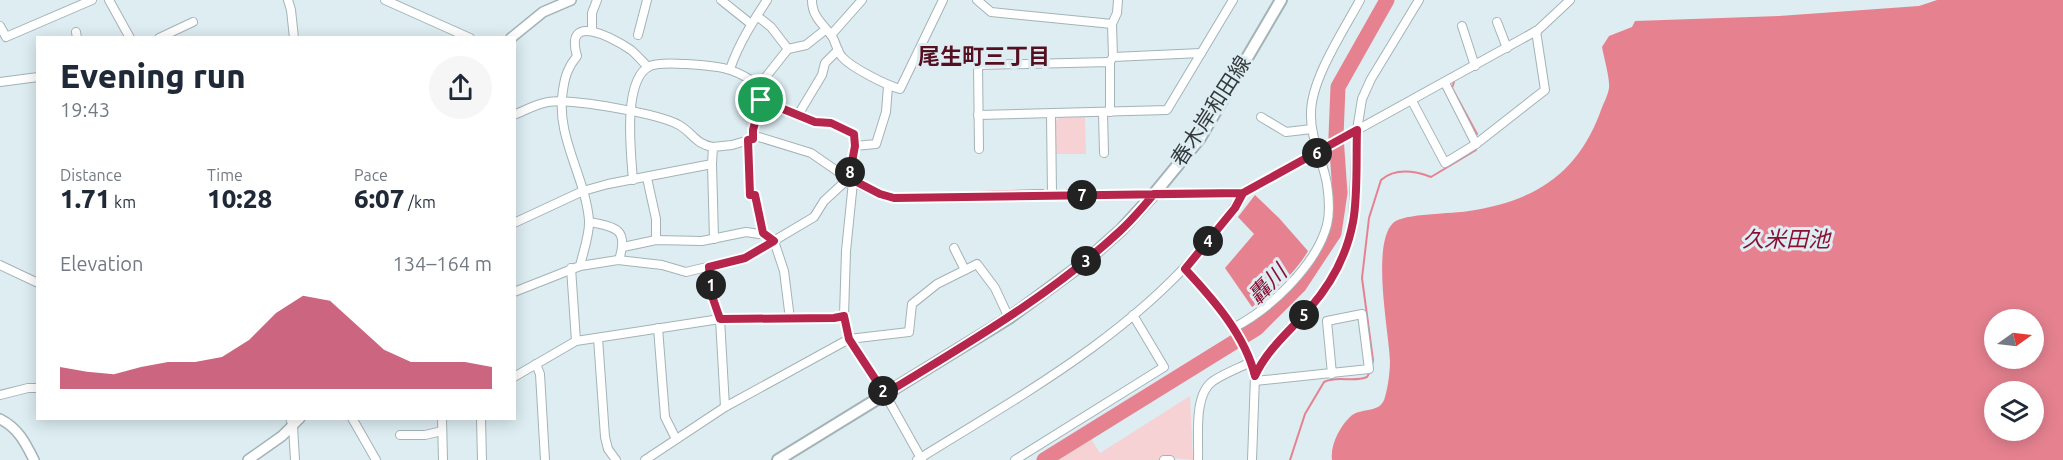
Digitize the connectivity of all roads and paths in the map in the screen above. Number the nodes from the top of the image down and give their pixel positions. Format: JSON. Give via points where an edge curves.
{"nodes":[{"id":1,"x":92,"y":0,"type":"edge"},
{"id":2,"x":109,"y":0,"type":"edge"},
{"id":3,"x":288,"y":0,"type":"edge"},
{"id":4,"x":385,"y":0,"type":"edge"},
{"id":5,"x":571,"y":0,"type":"edge"},
{"id":6,"x":597,"y":0,"type":"edge"},
{"id":7,"x":647,"y":0,"type":"edge"},
{"id":8,"x":721,"y":0,"type":"edge"},
{"id":9,"x":767,"y":0,"type":"edge"},
{"id":10,"x":812,"y":0,"type":"edge"},
{"id":11,"x":861,"y":0,"type":"edge"},
{"id":12,"x":943,"y":0,"type":"edge"},
{"id":13,"x":977,"y":0,"type":"edge"},
{"id":14,"x":1118,"y":0,"type":"edge"},
{"id":15,"x":1233,"y":0,"type":"edge"},
{"id":16,"x":1281,"y":0,"type":"edge"},
{"id":17,"x":1360,"y":0,"type":"edge"},
{"id":18,"x":1419,"y":0,"type":"edge"},
{"id":19,"x":1570,"y":0,"type":"edge"},
{"id":20,"x":757,"y":16,"type":"junction"},
{"id":21,"x":193,"y":22,"type":"dead end"},
{"id":22,"x":1497,"y":22,"type":"dead end"},
{"id":23,"x":751,"y":24,"type":"junction"},
{"id":24,"x":1113,"y":24,"type":"junction"},
{"id":25,"x":0,"y":26,"type":"edge"},
{"id":26,"x":1461,"y":26,"type":"dead end"},
{"id":27,"x":592,"y":31,"type":"junction"},
{"id":28,"x":1536,"y":31,"type":"junction"},
{"id":29,"x":828,"y":33,"type":"junction"},
{"id":30,"x":638,"y":35,"type":"dead end"},
{"id":31,"x":129,"y":36,"type":"edge"},
{"id":32,"x":163,"y":36,"type":"edge"},
{"id":33,"x":294,"y":36,"type":"edge"},
{"id":34,"x":466,"y":36,"type":"edge"},
{"id":35,"x":513,"y":36,"type":"edge"},
{"id":36,"x":1507,"y":48,"type":"junction"},
{"id":37,"x":788,"y":49,"type":"junction"},
{"id":38,"x":838,"y":50,"type":"junction"},
{"id":39,"x":1201,"y":53,"type":"junction"},
{"id":40,"x":1111,"y":60,"type":"junction"},
{"id":41,"x":1475,"y":66,"type":"junction"},
{"id":42,"x":648,"y":68,"type":"junction"},
{"id":43,"x":730,"y":69,"type":"junction"},
{"id":44,"x":36,"y":77,"type":"edge"},
{"id":45,"x":752,"y":81,"type":"junction"},
{"id":46,"x":0,"y":82,"type":"edge"},
{"id":47,"x":1444,"y":83,"type":"junction"},
{"id":48,"x":888,"y":86,"type":"junction"},
{"id":49,"x":761,"y":100,"type":"junction"},
{"id":50,"x":1412,"y":100,"type":"junction"},
{"id":51,"x":561,"y":101,"type":"junction"},
{"id":52,"x":630,"y":111,"type":"junction"},
{"id":53,"x":1106,"y":112,"type":"junction"},
{"id":54,"x":1051,"y":114,"type":"junction"},
{"id":55,"x":516,"y":115,"type":"edge"},
{"id":56,"x":798,"y":115,"type":"junction"},
{"id":57,"x":978,"y":116,"type":"junction"},
{"id":58,"x":1261,"y":117,"type":"dead end"},
{"id":59,"x":1312,"y":129,"type":"junction"},
{"id":60,"x":1357,"y":130,"type":"junction"},
{"id":61,"x":750,"y":139,"type":"junction"},
{"id":62,"x":1476,"y":144,"type":"junction"},
{"id":63,"x":855,"y":146,"type":"junction"},
{"id":64,"x":713,"y":147,"type":"junction"},
{"id":65,"x":979,"y":149,"type":"dead end"},
{"id":66,"x":1317,"y":152,"type":"junction"},
{"id":67,"x":1104,"y":153,"type":"dead end"},
{"id":68,"x":712,"y":164,"type":"junction"},
{"id":69,"x":647,"y":178,"type":"junction"},
{"id":70,"x":633,"y":180,"type":"junction"},
{"id":71,"x":851,"y":180,"type":"junction"},
{"id":72,"x":583,"y":191,"type":"junction"},
{"id":73,"x":1243,"y":193,"type":"junction"},
{"id":74,"x":1154,"y":194,"type":"junction"},
{"id":75,"x":1052,"y":195,"type":"junction"},
{"id":76,"x":589,"y":222,"type":"junction"},
{"id":77,"x":516,"y":223,"type":"edge"},
{"id":78,"x":763,"y":233,"type":"junction"},
{"id":79,"x":714,"y":238,"type":"junction"},
{"id":80,"x":656,"y":240,"type":"junction"},
{"id":81,"x":774,"y":241,"type":"junction"},
{"id":82,"x":623,"y":247,"type":"junction"},
{"id":83,"x":954,"y":248,"type":"dead end"},
{"id":84,"x":619,"y":260,"type":"junction"},
{"id":85,"x":0,"y":265,"type":"edge"},
{"id":86,"x":580,"y":266,"type":"junction"},
{"id":87,"x":709,"y":267,"type":"junction"},
{"id":88,"x":571,"y":268,"type":"junction"},
{"id":89,"x":1185,"y":269,"type":"junction"},
{"id":90,"x":965,"y":270,"type":"junction"},
{"id":91,"x":36,"y":282,"type":"edge"},
{"id":92,"x":516,"y":291,"type":"edge"},
{"id":93,"x":1133,"y":315,"type":"junction"},
{"id":94,"x":844,"y":316,"type":"junction"},
{"id":95,"x":1009,"y":318,"type":"junction"},
{"id":96,"x":720,"y":319,"type":"junction"},
{"id":97,"x":790,"y":319,"type":"junction"},
{"id":98,"x":658,"y":328,"type":"junction"},
{"id":99,"x":1233,"y":328,"type":"junction"},
{"id":100,"x":598,"y":338,"type":"junction"},
{"id":101,"x":849,"y":339,"type":"junction"},
{"id":102,"x":576,"y":341,"type":"junction"},
{"id":103,"x":1251,"y":362,"type":"junction"},
{"id":104,"x":536,"y":364,"type":"junction"},
{"id":105,"x":1332,"y":374,"type":"junction"},
{"id":106,"x":516,"y":376,"type":"edge"},
{"id":107,"x":1255,"y":378,"type":"junction"},
{"id":108,"x":36,"y":388,"type":"edge"},
{"id":109,"x":885,"y":394,"type":"junction"},
{"id":110,"x":0,"y":395,"type":"edge"},
{"id":111,"x":725,"y":407,"type":"junction"},
{"id":112,"x":0,"y":419,"type":"edge"},
{"id":113,"x":353,"y":420,"type":"edge"},
{"id":114,"x":442,"y":420,"type":"edge"},
{"id":115,"x":481,"y":420,"type":"edge"},
{"id":116,"x":291,"y":422,"type":"edge"},
{"id":117,"x":442,"y":431,"type":"junction"},
{"id":118,"x":400,"y":435,"type":"dead end"},
{"id":119,"x":676,"y":439,"type":"junction"},
{"id":120,"x":920,"y":459,"type":"edge"},
{"id":121,"x":34,"y":460,"type":"edge"},
{"id":122,"x":248,"y":460,"type":"edge"},
{"id":123,"x":295,"y":460,"type":"edge"},
{"id":124,"x":376,"y":460,"type":"edge"},
{"id":125,"x":442,"y":460,"type":"edge"},
{"id":126,"x":482,"y":460,"type":"edge"},
{"id":127,"x":545,"y":460,"type":"edge"},
{"id":128,"x":616,"y":460,"type":"edge"},
{"id":129,"x":645,"y":460,"type":"edge"},
{"id":130,"x":778,"y":460,"type":"edge"},
{"id":131,"x":1015,"y":460,"type":"edge"},
{"id":132,"x":1164,"y":460,"type":"edge"},
{"id":133,"x":1170,"y":460,"type":"edge"},
{"id":134,"x":1198,"y":460,"type":"edge"},
{"id":135,"x":1252,"y":460,"type":"edge"}],
"edges":[{"from":1,"to":25,"type":"street","via":[[6,37]]},
{"from":2,"to":31,"type":"street"},
{"from":3,"to":33,"type":"street"},
{"from":4,"to":34,"type":"street"},
{"from":5,"to":35,"type":"street","via":[[543,12]]},
{"from":6,"to":27,"type":"street"},
{"from":7,"to":30,"type":"street"},
{"from":8,"to":23,"type":"street"},
{"from":9,"to":20,"type":"street"},
{"from":10,"to":29,"type":"street","via":[[814,12]]},
{"from":11,"to":29,"type":"street"},
{"from":12,"to":48,"type":"street","via":[[900,89]]},
{"from":13,"to":24,"type":"street","via":[[991,12]]},
{"from":14,"to":24,"type":"street"},
{"from":15,"to":39,"type":"street"},
{"from":16,"to":74,"type":"main road","name":"春木岸和田線","via":[[1200,138]]},
{"from":17,"to":59,"type":"street","via":[[1318,83],[1311,112]]},
{"from":18,"to":60,"type":"street","via":[[1371,79],[1362,99]]},
{"from":19,"to":28,"type":"street"},
{"from":20,"to":23,"type":"street"},
{"from":20,"to":37,"type":"street"},
{"from":21,"to":32,"type":"street"},
{"from":22,"to":36,"type":"street"},
{"from":23,"to":43,"type":"street"},
{"from":24,"to":40,"type":"street"},
{"from":26,"to":41,"type":"street"},
{"from":27,"to":42,"type":"street","via":[[628,49]]},
{"from":27,"to":51,"type":"street","via":[[580,32],[575,37],[577,56],[566,71]]},
{"from":28,"to":36,"type":"street"},
{"from":28,"to":62,"type":"street","via":[[1545,90]]},
{"from":29,"to":37,"type":"street"},
{"from":29,"to":38,"type":"street"},
{"from":36,"to":41,"type":"street"},
{"from":37,"to":45,"type":"street","via":[[765,78]]},
{"from":38,"to":48,"type":"street","via":[[848,62]]},
{"from":38,"to":56,"type":"street","via":[[825,63]]},
{"from":39,"to":40,"type":"street"},
{"from":39,"to":53,"type":"street","via":[[1167,110]]},
{"from":40,"to":53,"type":"street"},
{"from":40,"to":57,"type":"street","via":[[978,65]]},
{"from":41,"to":47,"type":"street"},
{"from":42,"to":43,"type":"street","via":[[670,64]]},
{"from":42,"to":52,"type":"street","via":[[640,77]]},
{"from":43,"to":45,"type":"street"},
{"from":44,"to":46,"type":"street"},
{"from":45,"to":49,"type":"street","via":[[747,95]]},
{"from":47,"to":50,"type":"street"},
{"from":47,"to":62,"type":"street"},
{"from":48,"to":63,"type":"street","via":[[886,112],[876,144]]},
{"from":49,"to":56,"type":"street"},
{"from":49,"to":61,"type":"street"},
{"from":50,"to":60,"type":"street"},
{"from":50,"to":62,"type":"street","via":[[1445,163]]},
{"from":51,"to":52,"type":"street"},
{"from":51,"to":55,"type":"street","via":[[533,106]]},
{"from":51,"to":72,"type":"street","via":[[568,148]]},
{"from":52,"to":64,"type":"street","via":[[679,125],[702,146]]},
{"from":52,"to":70,"type":"street"},
{"from":53,"to":54,"type":"street"},
{"from":53,"to":67,"type":"street"},
{"from":54,"to":57,"type":"street"},
{"from":54,"to":75,"type":"street"},
{"from":56,"to":63,"type":"street","via":[[831,123],[854,134]]},
{"from":57,"to":65,"type":"street"},
{"from":58,"to":59,"type":"street","via":[[1286,132]]},
{"from":59,"to":66,"type":"street"},
{"from":60,"to":66,"type":"street"},
{"from":60,"to":107,"type":"street","via":[[1353,222],[1345,252],[1328,286],[1273,348]]},
{"from":61,"to":64,"type":"street"},
{"from":61,"to":71,"type":"street","via":[[759,137],[811,153]]},
{"from":61,"to":78,"type":"street","via":[[750,195],[755,195]]},
{"from":63,"to":71,"type":"street"},
{"from":64,"to":68,"type":"street"},
{"from":66,"to":73,"type":"street"},
{"from":66,"to":99,"type":"street","via":[[1327,187],[1328,223],[1322,240],[1276,298]]},
{"from":68,"to":69,"type":"street"},
{"from":68,"to":79,"type":"street"},
{"from":69,"to":70,"type":"street"},
{"from":69,"to":80,"type":"street","via":[[656,219]]},
{"from":70,"to":72,"type":"street"},
{"from":71,"to":75,"type":"street","via":[[894,198]]},
{"from":71,"to":81,"type":"street","via":[[824,201],[814,217]]},
{"from":71,"to":94,"type":"street"},
{"from":72,"to":76,"type":"street"},
{"from":72,"to":77,"type":"street"},
{"from":73,"to":74,"type":"street"},
{"from":73,"to":89,"type":"street"},
{"from":74,"to":75,"type":"street"},
{"from":74,"to":95,"type":"main road","name":"春木岸和田線","via":[[1085,262]]},
{"from":76,"to":82,"type":"street","via":[[618,230]]},
{"from":76,"to":86,"type":"street"},
{"from":78,"to":79,"type":"street"},
{"from":78,"to":81,"type":"street"},
{"from":79,"to":80,"type":"street"},
{"from":80,"to":82,"type":"street"},
{"from":81,"to":87,"type":"street","via":[[745,258]]},
{"from":81,"to":97,"type":"street","via":[[784,271]]},
{"from":82,"to":84,"type":"street"},
{"from":83,"to":90,"type":"street"},
{"from":84,"to":86,"type":"street"},
{"from":84,"to":87,"type":"street","via":[[686,272]]},
{"from":85,"to":91,"type":"street"},
{"from":86,"to":88,"type":"street"},
{"from":87,"to":96,"type":"street","via":[[711,293]]},
{"from":88,"to":92,"type":"street"},
{"from":88,"to":102,"type":"street"},
{"from":89,"to":93,"type":"street"},
{"from":89,"to":99,"type":"street"},
{"from":90,"to":95,"type":"street","via":[[977,264],[995,288]]},
{"from":90,"to":101,"type":"street","via":[[937,284],[912,304],[909,332]]},
{"from":93,"to":120,"type":"street","via":[[1087,352]]},
{"from":93,"to":131,"type":"street","via":[[1164,367]]},
{"from":94,"to":97,"type":"street"},
{"from":94,"to":101,"type":"street"},
{"from":95,"to":109,"type":"main road","name":"春木岸和田線"},
{"from":96,"to":97,"type":"street"},
{"from":96,"to":98,"type":"street"},
{"from":96,"to":111,"type":"street"},
{"from":98,"to":100,"type":"street"},
{"from":98,"to":119,"type":"street","via":[[665,417]]},
{"from":99,"to":103,"type":"street"},
{"from":100,"to":102,"type":"street"},
{"from":100,"to":128,"type":"street","via":[[604,437]]},
{"from":101,"to":109,"type":"street"},
{"from":101,"to":111,"type":"street"},
{"from":102,"to":104,"type":"street"},
{"from":103,"to":107,"type":"street"},
{"from":103,"to":134,"type":"street","via":[[1212,382],[1203,391]]},
{"from":104,"to":106,"type":"street"},
{"from":104,"to":127,"type":"street","via":[[540,374]]},
{"from":105,"to":105,"type":"street","via":[[1369,369],[1362,314],[1327,321]]},
{"from":105,"to":107,"type":"street"},
{"from":107,"to":135,"type":"street"},
{"from":108,"to":110,"type":"street"},
{"from":109,"to":120,"type":"street"},
{"from":109,"to":130,"type":"main road","name":"春木岸和田線"},
{"from":111,"to":119,"type":"street"},
{"from":112,"to":121,"type":"street","via":[[22,437]]},
{"from":113,"to":124,"type":"street"},
{"from":114,"to":117,"type":"street"},
{"from":115,"to":126,"type":"street"},
{"from":116,"to":122,"type":"street","via":[[282,436]]},
{"from":116,"to":123,"type":"street"},
{"from":117,"to":118,"type":"street"},
{"from":117,"to":125,"type":"street"},
{"from":119,"to":129,"type":"street"},
{"from":132,"to":133,"type":"street"}]}
